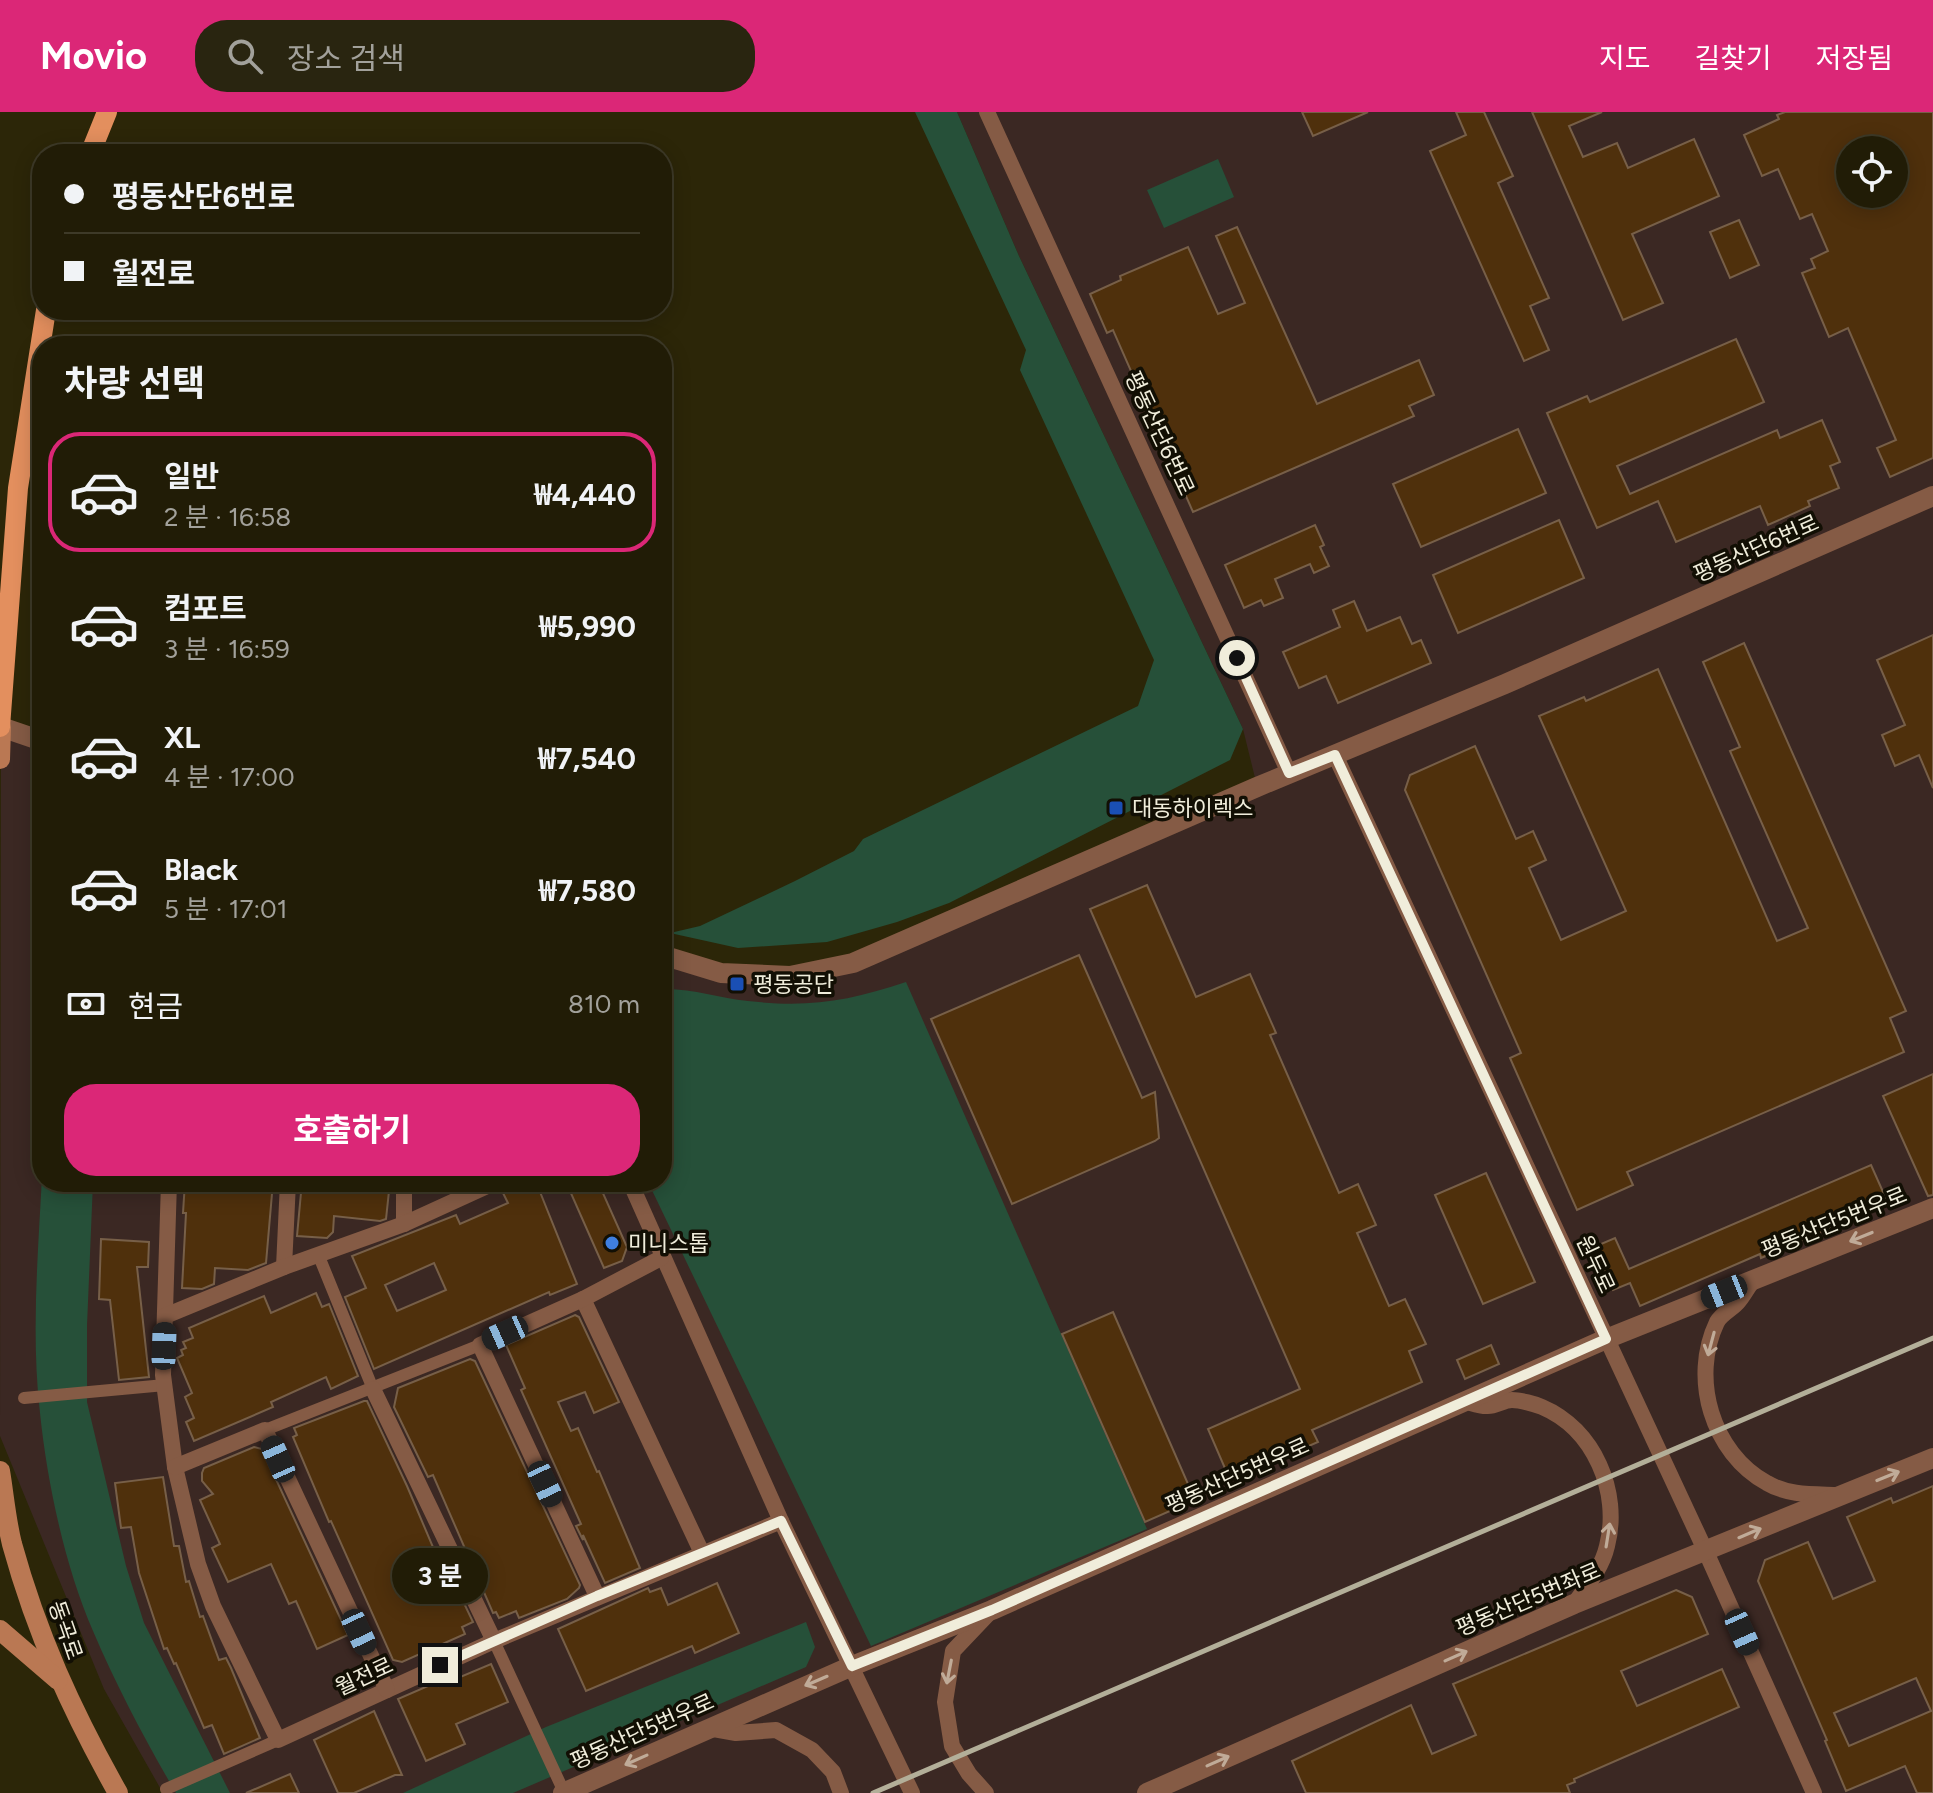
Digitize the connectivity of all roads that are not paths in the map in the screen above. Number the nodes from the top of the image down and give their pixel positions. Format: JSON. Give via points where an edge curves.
{"nodes":[{"id":1,"x":107,"y":112,"type":"edge"},
{"id":2,"x":987,"y":112,"type":"edge"},
{"id":3,"x":94,"y":144,"type":"edge"},
{"id":4,"x":32,"y":399,"type":"edge"},
{"id":5,"x":18,"y":488,"type":"junction"},
{"id":6,"x":1933,"y":496,"type":"edge"},
{"id":7,"x":0,"y":549,"type":"edge"},
{"id":8,"x":0,"y":727,"type":"edge"},
{"id":9,"x":32,"y":738,"type":"edge"},
{"id":10,"x":1335,"y":755,"type":"junction"},
{"id":11,"x":0,"y":759,"type":"edge"},
{"id":12,"x":1289,"y":773,"type":"junction"},
{"id":13,"x":672,"y":958,"type":"edge"},
{"id":14,"x":169,"y":1192,"type":"edge"},
{"id":15,"x":288,"y":1192,"type":"edge"},
{"id":16,"x":404,"y":1192,"type":"edge"},
{"id":17,"x":474,"y":1192,"type":"edge"},
{"id":18,"x":634,"y":1192,"type":"edge"},
{"id":19,"x":1933,"y":1208,"type":"edge"},
{"id":20,"x":404,"y":1224,"type":"junction"},
{"id":21,"x":318,"y":1254,"type":"junction"},
{"id":22,"x":661,"y":1258,"type":"junction"},
{"id":23,"x":284,"y":1267,"type":"junction"},
{"id":24,"x":1753,"y":1281,"type":"junction"},
{"id":25,"x":583,"y":1299,"type":"junction"},
{"id":26,"x":165,"y":1316,"type":"junction"},
{"id":27,"x":1606,"y":1339,"type":"junction"},
{"id":28,"x":480,"y":1345,"type":"junction"},
{"id":29,"x":165,"y":1385,"type":"junction"},
{"id":30,"x":373,"y":1389,"type":"junction"},
{"id":31,"x":24,"y":1398,"type":"dead end"},
{"id":32,"x":1464,"y":1401,"type":"junction"},
{"id":33,"x":265,"y":1430,"type":"junction"},
{"id":34,"x":1933,"y":1458,"type":"edge"},
{"id":35,"x":175,"y":1467,"type":"junction"},
{"id":36,"x":0,"y":1471,"type":"edge"},
{"id":37,"x":1842,"y":1495,"type":"junction"},
{"id":38,"x":781,"y":1521,"type":"junction"},
{"id":39,"x":4,"y":1542,"type":"edge"},
{"id":40,"x":1706,"y":1552,"type":"junction"},
{"id":41,"x":702,"y":1553,"type":"junction"},
{"id":42,"x":597,"y":1596,"type":"junction"},
{"id":43,"x":1574,"y":1604,"type":"junction"},
{"id":44,"x":992,"y":1610,"type":"junction"},
{"id":45,"x":0,"y":1630,"type":"edge"},
{"id":46,"x":494,"y":1641,"type":"junction"},
{"id":47,"x":852,"y":1666,"type":"junction"},
{"id":48,"x":59,"y":1681,"type":"junction"},
{"id":49,"x":387,"y":1690,"type":"junction"},
{"id":50,"x":708,"y":1728,"type":"junction"},
{"id":51,"x":278,"y":1740,"type":"junction"},
{"id":52,"x":166,"y":1789,"type":"dead end"},
{"id":53,"x":118,"y":1793,"type":"edge"},
{"id":54,"x":564,"y":1793,"type":"edge"},
{"id":55,"x":841,"y":1793,"type":"edge"},
{"id":56,"x":912,"y":1793,"type":"edge"},
{"id":57,"x":986,"y":1793,"type":"edge"},
{"id":58,"x":1147,"y":1793,"type":"edge"},
{"id":59,"x":1814,"y":1793,"type":"edge"}],
"edges":[{"from":1,"to":3,"type":"main road"},
{"from":2,"to":12,"type":"street","name":"평동산단6번로"},
{"from":4,"to":5,"type":"main road"},
{"from":5,"to":7,"type":"main road"},
{"from":5,"to":8,"type":"main road"},
{"from":6,"to":10,"type":"street","name":"평동산단6번로"},
{"from":8,"to":9,"type":"street"},
{"from":8,"to":11,"type":"main road"},
{"from":10,"to":12,"type":"street","name":"평동산단6번로"},
{"from":10,"to":27,"type":"street","name":"원두로"},
{"from":12,"to":13,"type":"street","name":"평동산단6번로","via":[[853,963],[790,976],[721,973]]},
{"from":14,"to":26,"type":"street"},
{"from":15,"to":23,"type":"street"},
{"from":16,"to":20,"type":"street"},
{"from":17,"to":20,"type":"street"},
{"from":18,"to":22,"type":"street"},
{"from":19,"to":24,"type":"street","name":"평동산단5번우로","one_way":true},
{"from":20,"to":21,"type":"street"},
{"from":21,"to":23,"type":"street"},
{"from":21,"to":30,"type":"street"},
{"from":22,"to":25,"type":"street"},
{"from":22,"to":38,"type":"street"},
{"from":23,"to":26,"type":"street"},
{"from":24,"to":27,"type":"street","name":"평동산단5번우로"},
{"from":24,"to":37,"type":"street","one_way":true,"via":[[1719,1319],[1710,1342],[1710,1413],[1726,1445],[1768,1484],[1798,1494]]},
{"from":25,"to":28,"type":"street"},
{"from":25,"to":41,"type":"street"},
{"from":26,"to":29,"type":"street"},
{"from":27,"to":32,"type":"street","name":"평동산단5번우로"},
{"from":27,"to":40,"type":"street","name":"원두로"},
{"from":28,"to":30,"type":"street"},
{"from":28,"to":42,"type":"street"},
{"from":29,"to":31,"type":"street"},
{"from":29,"to":35,"type":"street"},
{"from":30,"to":33,"type":"street"},
{"from":30,"to":46,"type":"street"},
{"from":43,"to":32,"type":"street","one_way":true,"via":[[1598,1570],[1609,1536],[1610,1499],[1599,1462],[1586,1440],[1542,1407],[1513,1400],[1488,1406]]},
{"from":32,"to":44,"type":"street","name":"평동산단5번우로"},
{"from":33,"to":35,"type":"street"},
{"from":33,"to":49,"type":"street"},
{"from":37,"to":34,"type":"street","name":"평동산단5번좌로","one_way":true},
{"from":35,"to":51,"type":"street","via":[[213,1606]]},
{"from":36,"to":39,"type":"main road","name":"동곡로"},
{"from":40,"to":37,"type":"street","name":"평동산단5번좌로","one_way":true},
{"from":38,"to":41,"type":"street","name":"월전로"},
{"from":38,"to":47,"type":"street"},
{"from":39,"to":48,"type":"main road","name":"동곡로"},
{"from":40,"to":43,"type":"street","name":"평동산단5번좌로"},
{"from":40,"to":59,"type":"street","name":"원두로"},
{"from":41,"to":42,"type":"street","name":"월전로"},
{"from":42,"to":46,"type":"street","name":"월전로"},
{"from":58,"to":43,"type":"street","name":"평동산단5번좌로","one_way":true},
{"from":44,"to":47,"type":"street","name":"평동산단5번우로"},
{"from":44,"to":57,"type":"street","one_way":true,"via":[[953,1651],[945,1702],[952,1746]]},
{"from":45,"to":48,"type":"main road"},
{"from":46,"to":49,"type":"street","name":"월전로"},
{"from":46,"to":54,"type":"street"},
{"from":47,"to":50,"type":"street","name":"평동산단5번우로","one_way":true},
{"from":47,"to":56,"type":"street"},
{"from":48,"to":53,"type":"main road","name":"동곡로"},
{"from":49,"to":51,"type":"street","name":"월전로"},
{"from":50,"to":54,"type":"street","name":"평동산단5번우로","one_way":true},
{"from":50,"to":55,"type":"street","via":[[736,1733],[776,1730],[812,1750],[833,1772]]},
{"from":51,"to":52,"type":"street"}]}
